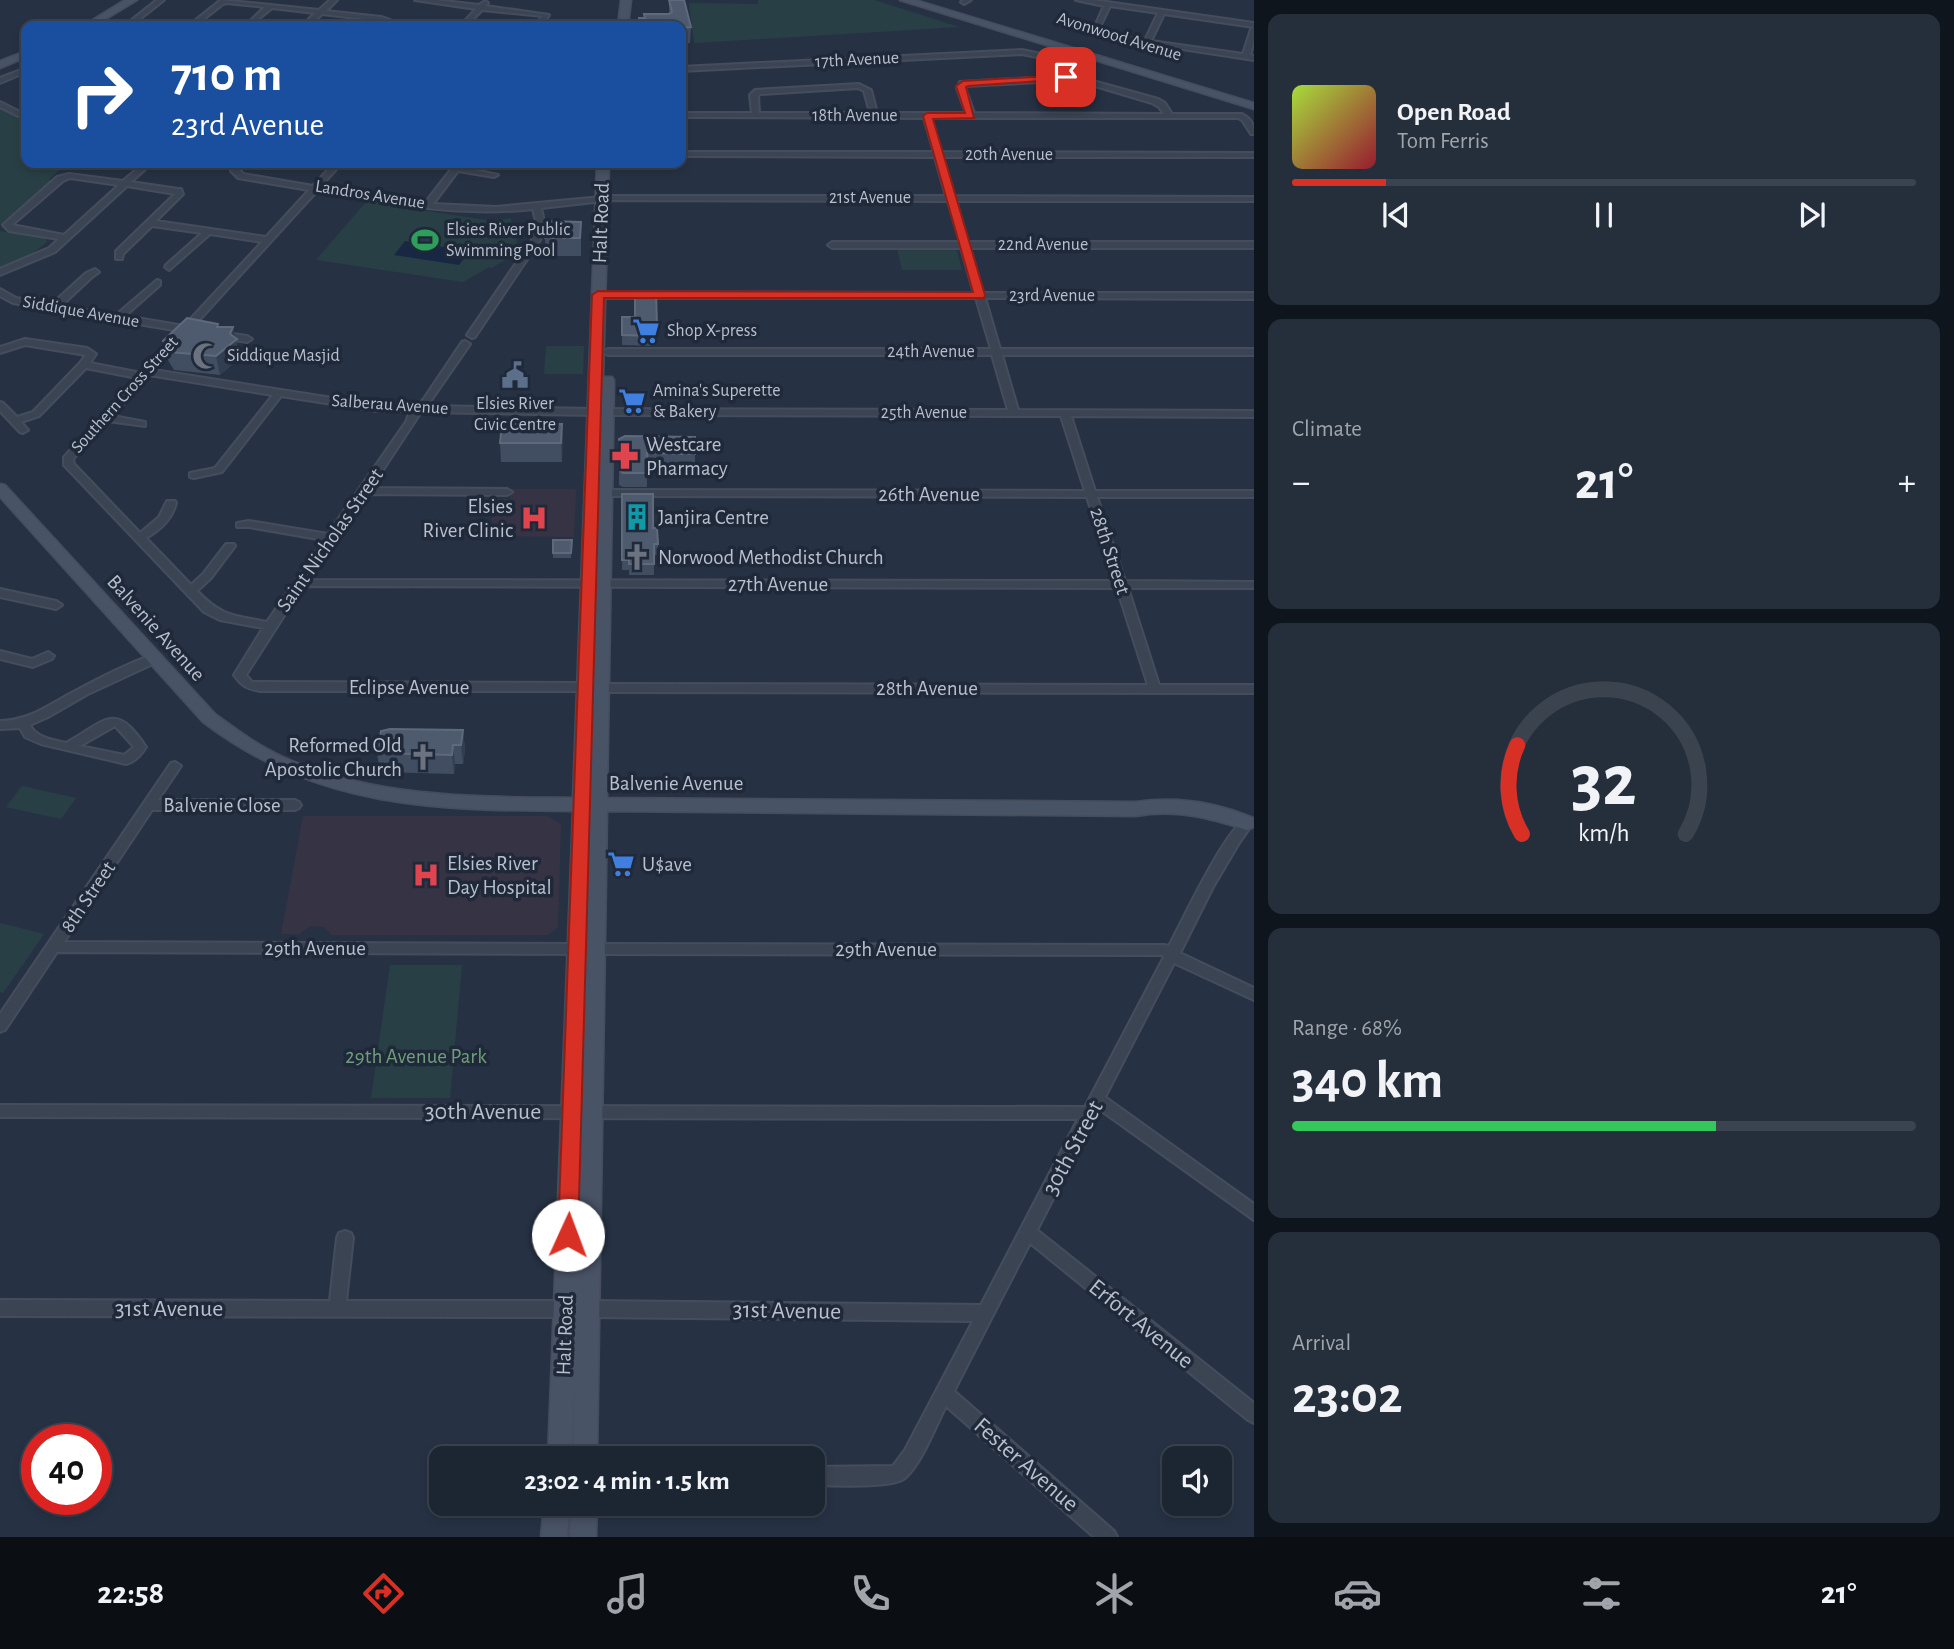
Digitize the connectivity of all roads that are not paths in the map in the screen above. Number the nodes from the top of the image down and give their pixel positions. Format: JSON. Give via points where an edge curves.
{"nodes":[{"id":1,"x":132,"y":0,"type":"edge"},
{"id":2,"x":161,"y":0,"type":"edge"},
{"id":3,"x":334,"y":0,"type":"edge"},
{"id":4,"x":418,"y":0,"type":"edge"},
{"id":5,"x":487,"y":0,"type":"edge"},
{"id":6,"x":617,"y":0,"type":"edge"},
{"id":7,"x":626,"y":0,"type":"edge"},
{"id":8,"x":905,"y":0,"type":"edge"},
{"id":9,"x":934,"y":0,"type":"edge"},
{"id":10,"x":1079,"y":0,"type":"edge"},
{"id":11,"x":1108,"y":4,"type":"junction"},
{"id":12,"x":271,"y":6,"type":"junction"},
{"id":13,"x":481,"y":7,"type":"junction"},
{"id":14,"x":321,"y":11,"type":"junction"},
{"id":15,"x":1162,"y":12,"type":"junction"},
{"id":16,"x":96,"y":21,"type":"edge"},
{"id":17,"x":134,"y":21,"type":"edge"},
{"id":18,"x":197,"y":21,"type":"edge"},
{"id":19,"x":253,"y":21,"type":"edge"},
{"id":20,"x":310,"y":21,"type":"edge"},
{"id":21,"x":387,"y":21,"type":"edge"},
{"id":22,"x":468,"y":21,"type":"edge"},
{"id":23,"x":542,"y":21,"type":"edge"},
{"id":24,"x":615,"y":21,"type":"edge"},
{"id":25,"x":624,"y":21,"type":"edge"},
{"id":26,"x":1254,"y":27,"type":"edge"},
{"id":27,"x":1147,"y":42,"type":"junction"},
{"id":28,"x":21,"y":56,"type":"edge"},
{"id":29,"x":1250,"y":57,"type":"edge"},
{"id":30,"x":0,"y":65,"type":"edge"},
{"id":31,"x":686,"y":69,"type":"edge"},
{"id":32,"x":21,"y":73,"type":"edge"},
{"id":33,"x":1056,"y":78,"type":"junction"},
{"id":34,"x":0,"y":80,"type":"edge"},
{"id":35,"x":1254,"y":96,"type":"edge"},
{"id":36,"x":0,"y":104,"type":"edge"},
{"id":37,"x":1254,"y":106,"type":"edge"},
{"id":38,"x":21,"y":114,"type":"edge"},
{"id":39,"x":686,"y":115,"type":"edge"},
{"id":40,"x":756,"y":115,"type":"junction"},
{"id":41,"x":874,"y":116,"type":"junction"},
{"id":42,"x":927,"y":116,"type":"junction"},
{"id":43,"x":971,"y":116,"type":"junction"},
{"id":44,"x":1169,"y":116,"type":"junction"},
{"id":45,"x":1254,"y":132,"type":"edge"},
{"id":46,"x":686,"y":154,"type":"edge"},
{"id":47,"x":938,"y":155,"type":"junction"},
{"id":48,"x":1254,"y":155,"type":"edge"},
{"id":49,"x":142,"y":168,"type":"edge"},
{"id":50,"x":238,"y":168,"type":"edge"},
{"id":51,"x":333,"y":168,"type":"edge"},
{"id":52,"x":456,"y":168,"type":"edge"},
{"id":53,"x":469,"y":168,"type":"edge"},
{"id":54,"x":604,"y":168,"type":"edge"},
{"id":55,"x":612,"y":168,"type":"edge"},
{"id":56,"x":494,"y":175,"type":"dead end"},
{"id":57,"x":126,"y":183,"type":"junction"},
{"id":58,"x":315,"y":188,"type":"junction"},
{"id":59,"x":607,"y":198,"type":"junction"},
{"id":60,"x":951,"y":198,"type":"junction"},
{"id":61,"x":1254,"y":199,"type":"edge"},
{"id":62,"x":428,"y":205,"type":"junction"},
{"id":63,"x":536,"y":206,"type":"junction"},
{"id":64,"x":151,"y":223,"type":"junction"},
{"id":65,"x":209,"y":231,"type":"junction"},
{"id":66,"x":66,"y":238,"type":"junction"},
{"id":67,"x":268,"y":240,"type":"junction"},
{"id":68,"x":832,"y":245,"type":"dead end"},
{"id":69,"x":965,"y":245,"type":"junction"},
{"id":70,"x":1254,"y":245,"type":"edge"},
{"id":71,"x":119,"y":257,"type":"dead end"},
{"id":72,"x":169,"y":267,"type":"dead end"},
{"id":73,"x":0,"y":272,"type":"edge"},
{"id":74,"x":95,"y":272,"type":"dead end"},
{"id":75,"x":157,"y":283,"type":"dead end"},
{"id":76,"x":0,"y":292,"type":"edge"},
{"id":77,"x":604,"y":295,"type":"junction"},
{"id":78,"x":980,"y":295,"type":"junction"},
{"id":79,"x":1254,"y":296,"type":"edge"},
{"id":80,"x":53,"y":307,"type":"junction"},
{"id":81,"x":118,"y":318,"type":"junction"},
{"id":82,"x":185,"y":329,"type":"junction"},
{"id":83,"x":198,"y":331,"type":"edge"},
{"id":84,"x":210,"y":333,"type":"edge"},
{"id":85,"x":472,"y":335,"type":"joint"},
{"id":86,"x":247,"y":339,"type":"dead end"},
{"id":87,"x":0,"y":350,"type":"edge"},
{"id":88,"x":608,"y":352,"type":"junction"},
{"id":89,"x":996,"y":352,"type":"junction"},
{"id":90,"x":1254,"y":352,"type":"edge"},
{"id":91,"x":84,"y":365,"type":"junction"},
{"id":92,"x":144,"y":374,"type":"junction"},
{"id":93,"x":278,"y":394,"type":"junction"},
{"id":94,"x":0,"y":405,"type":"edge"},
{"id":95,"x":419,"y":409,"type":"junction"},
{"id":96,"x":600,"y":412,"type":"junction"},
{"id":97,"x":1014,"y":413,"type":"junction"},
{"id":98,"x":1065,"y":413,"type":"junction"},
{"id":99,"x":1254,"y":414,"type":"edge"},
{"id":100,"x":104,"y":418,"type":"junction"},
{"id":101,"x":142,"y":424,"type":"dead end"},
{"id":102,"x":194,"y":475,"type":"dead end"},
{"id":103,"x":0,"y":488,"type":"edge"},
{"id":104,"x":365,"y":491,"type":"junction"},
{"id":105,"x":507,"y":492,"type":"dead end"},
{"id":106,"x":605,"y":493,"type":"junction"},
{"id":107,"x":1092,"y":494,"type":"junction"},
{"id":108,"x":1254,"y":494,"type":"edge"},
{"id":109,"x":171,"y":503,"type":"dead end"},
{"id":110,"x":241,"y":525,"type":"dead end"},
{"id":111,"x":138,"y":538,"type":"junction"},
{"id":112,"x":332,"y":538,"type":"junction"},
{"id":113,"x":230,"y":546,"type":"dead end"},
{"id":114,"x":302,"y":583,"type":"junction"},
{"id":115,"x":596,"y":584,"type":"junction"},
{"id":116,"x":1121,"y":585,"type":"junction"},
{"id":117,"x":1254,"y":585,"type":"edge"},
{"id":118,"x":190,"y":591,"type":"junction"},
{"id":119,"x":0,"y":593,"type":"edge"},
{"id":120,"x":55,"y":605,"type":"dead end"},
{"id":121,"x":270,"y":626,"type":"junction"},
{"id":122,"x":0,"y":656,"type":"edge"},
{"id":123,"x":47,"y":656,"type":"dead end"},
{"id":124,"x":153,"y":659,"type":"junction"},
{"id":125,"x":241,"y":671,"type":"joint"},
{"id":126,"x":594,"y":687,"type":"junction"},
{"id":127,"x":1154,"y":689,"type":"junction"},
{"id":128,"x":1254,"y":690,"type":"edge"},
{"id":129,"x":24,"y":724,"type":"junction"},
{"id":130,"x":0,"y":725,"type":"edge"},
{"id":131,"x":69,"y":746,"type":"junction"},
{"id":132,"x":175,"y":766,"type":"dead end"},
{"id":133,"x":149,"y":805,"type":"junction"},
{"id":134,"x":295,"y":805,"type":"dead end"},
{"id":135,"x":592,"y":805,"type":"junction"},
{"id":136,"x":1252,"y":819,"type":"edge"},
{"id":137,"x":54,"y":947,"type":"junction"},
{"id":138,"x":586,"y":949,"type":"junction"},
{"id":139,"x":1174,"y":956,"type":"junction"},
{"id":140,"x":1254,"y":993,"type":"edge"},
{"id":141,"x":0,"y":1026,"type":"edge"},
{"id":142,"x":1095,"y":1106,"type":"junction"},
{"id":143,"x":0,"y":1111,"type":"edge"},
{"id":144,"x":582,"y":1112,"type":"junction"},
{"id":145,"x":1254,"y":1213,"type":"edge"},
{"id":146,"x":1029,"y":1233,"type":"junction"},
{"id":147,"x":345,"y":1238,"type":"dead end"},
{"id":148,"x":0,"y":1308,"type":"edge"},
{"id":149,"x":337,"y":1309,"type":"junction"},
{"id":150,"x":566,"y":1309,"type":"junction"},
{"id":151,"x":587,"y":1309,"type":"junction"},
{"id":152,"x":987,"y":1314,"type":"junction"},
{"id":153,"x":944,"y":1393,"type":"junction"},
{"id":154,"x":1254,"y":1414,"type":"edge"},
{"id":155,"x":560,"y":1446,"type":"edge"},
{"id":156,"x":585,"y":1446,"type":"edge"},
{"id":157,"x":898,"y":1473,"type":"joint"},
{"id":158,"x":825,"y":1476,"type":"edge"},
{"id":159,"x":556,"y":1516,"type":"edge"},
{"id":160,"x":584,"y":1516,"type":"edge"},
{"id":161,"x":554,"y":1537,"type":"edge"},
{"id":162,"x":583,"y":1537,"type":"edge"},
{"id":163,"x":1108,"y":1537,"type":"edge"}],
"edges":[{"from":1,"to":16,"type":"street"},
{"from":2,"to":17,"type":"street"},
{"from":3,"to":14,"type":"street"},
{"from":4,"to":13,"type":"street"},
{"from":5,"to":13,"type":"street"},
{"from":6,"to":24,"type":"street"},
{"from":7,"to":25,"type":"street"},
{"from":8,"to":37,"type":"street","name":"Avonwood Avenue"},
{"from":9,"to":35,"type":"street","name":"Avonwood Avenue"},
{"from":10,"to":11,"type":"street"},
{"from":11,"to":15,"type":"street"},
{"from":11,"to":27,"type":"street","via":[[1093,34]]},
{"from":12,"to":14,"type":"street"},
{"from":12,"to":18,"type":"street","via":[[222,1]]},
{"from":12,"to":19,"type":"street"},
{"from":13,"to":22,"type":"street"},
{"from":13,"to":23,"type":"street","via":[[546,15]]},
{"from":14,"to":20,"type":"street"},
{"from":14,"to":21,"type":"street"},
{"from":15,"to":26,"type":"street"},
{"from":15,"to":27,"type":"street"},
{"from":26,"to":29,"type":"street"},
{"from":27,"to":29,"type":"street"},
{"from":28,"to":30,"type":"street"},
{"from":31,"to":33,"type":"street","name":"17th Avenue","via":[[1033,53]]},
{"from":32,"to":34,"type":"street"},
{"from":33,"to":43,"type":"street","via":[[963,84]]},
{"from":33,"to":44,"type":"street","via":[[1083,79],[1155,101]]},
{"from":36,"to":38,"type":"street"},
{"from":39,"to":40,"type":"street","name":"18th Avenue"},
{"from":40,"to":41,"type":"street","name":"18th Avenue"},
{"from":40,"to":41,"type":"street","via":[[754,95],[758,92],[859,86],[867,90]]},
{"from":41,"to":42,"type":"street","name":"18th Avenue"},
{"from":42,"to":43,"type":"street","name":"18th Avenue"},
{"from":42,"to":47,"type":"street"},
{"from":43,"to":44,"type":"street","name":"18th Avenue"},
{"from":44,"to":45,"type":"street","name":"18th Avenue","via":[[1239,116]]},
{"from":46,"to":47,"type":"street","name":"20th Avenue"},
{"from":47,"to":48,"type":"street","name":"20th Avenue"},
{"from":47,"to":60,"type":"street"},
{"from":49,"to":57,"type":"street"},
{"from":50,"to":58,"type":"street","name":"Landros Avenue","via":[[239,175]]},
{"from":51,"to":58,"type":"street","name":"Southern Cross Street"},
{"from":52,"to":62,"type":"street"},
{"from":53,"to":56,"type":"street"},
{"from":54,"to":59,"type":"street","name":"Halt Road"},
{"from":55,"to":59,"type":"street","name":"Halt Road"},
{"from":57,"to":64,"type":"street","via":[[179,192]]},
{"from":57,"to":66,"type":"street"},
{"from":57,"to":66,"type":"street","via":[[66,177],[7,225]]},
{"from":58,"to":62,"type":"street","name":"Landros Avenue"},
{"from":58,"to":67,"type":"street","name":"Southern Cross Street"},
{"from":59,"to":60,"type":"street","name":"21st Avenue"},
{"from":59,"to":63,"type":"street","name":"Landros Avenue"},
{"from":59,"to":77,"type":"street","name":"Halt Road"},
{"from":60,"to":61,"type":"street","name":"21st Avenue"},
{"from":60,"to":69,"type":"street"},
{"from":62,"to":63,"type":"street","name":"Landros Avenue","via":[[488,210]]},
{"from":63,"to":85,"type":"street","via":[[541,226],[536,240]]},
{"from":64,"to":65,"type":"street"},
{"from":64,"to":71,"type":"street"},
{"from":65,"to":67,"type":"street"},
{"from":65,"to":72,"type":"street"},
{"from":66,"to":73,"type":"street","via":[[42,256]]},
{"from":67,"to":82,"type":"street","name":"Southern Cross Street"},
{"from":68,"to":69,"type":"street","name":"22nd Avenue"},
{"from":69,"to":70,"type":"street","name":"22nd Avenue"},
{"from":69,"to":78,"type":"street"},
{"from":74,"to":80,"type":"street"},
{"from":75,"to":81,"type":"street"},
{"from":76,"to":80,"type":"street","name":"Siddique Avenue","via":[[13,300]]},
{"from":77,"to":78,"type":"street","name":"23rd Avenue"},
{"from":77,"to":88,"type":"street","name":"Halt Road"},
{"from":77,"to":96,"type":"street","name":"Halt Road"},
{"from":78,"to":79,"type":"street","name":"23rd Avenue"},
{"from":78,"to":89,"type":"street"},
{"from":80,"to":81,"type":"street","name":"Siddique Avenue"},
{"from":81,"to":82,"type":"street","name":"Siddique Avenue"},
{"from":82,"to":83,"type":"street","name":"Siddique Avenue"},
{"from":82,"to":92,"type":"street","name":"Southern Cross Street"},
{"from":84,"to":86,"type":"street"},
{"from":85,"to":95,"type":"street","via":[[461,338],[465,344]]},
{"from":87,"to":91,"type":"street","via":[[32,342],[87,351],[90,359]]},
{"from":88,"to":89,"type":"street","name":"24th Avenue"},
{"from":88,"to":96,"type":"street","name":"Halt Road"},
{"from":89,"to":90,"type":"street","name":"24th Avenue"},
{"from":89,"to":97,"type":"street"},
{"from":91,"to":92,"type":"street","name":"Salberau Avenue"},
{"from":91,"to":94,"type":"street","via":[[20,426]]},
{"from":92,"to":93,"type":"street","name":"Salberau Avenue"},
{"from":92,"to":100,"type":"street","name":"Southern Cross Street"},
{"from":93,"to":95,"type":"street","name":"Salberau Avenue","via":[[363,407]]},
{"from":93,"to":102,"type":"street","via":[[218,470]]},
{"from":95,"to":96,"type":"street","name":"Salberau Avenue"},
{"from":95,"to":104,"type":"street","name":"Saint Nicholas Street"},
{"from":96,"to":97,"type":"street","name":"25th Avenue"},
{"from":96,"to":106,"type":"street","name":"Halt Road"},
{"from":96,"to":115,"type":"street","name":"Halt Road"},
{"from":97,"to":98,"type":"street","name":"25th Avenue"},
{"from":98,"to":99,"type":"street","name":"25th Avenue"},
{"from":98,"to":107,"type":"street","name":"28th Street"},
{"from":100,"to":101,"type":"street"},
{"from":100,"to":111,"type":"street","name":"Southern Cross Street","via":[[72,453],[69,465]]},
{"from":103,"to":124,"type":"street","name":"Balvenie Avenue"},
{"from":104,"to":105,"type":"street"},
{"from":104,"to":112,"type":"street","name":"Saint Nicholas Street"},
{"from":106,"to":107,"type":"street","name":"26th Avenue"},
{"from":106,"to":115,"type":"street","name":"Halt Road"},
{"from":107,"to":108,"type":"street","name":"26th Avenue"},
{"from":107,"to":116,"type":"street","name":"28th Street"},
{"from":109,"to":111,"type":"street","via":[[170,511]]},
{"from":110,"to":112,"type":"street"},
{"from":111,"to":118,"type":"street","name":"Southern Cross Street"},
{"from":112,"to":114,"type":"street","name":"Saint Nicholas Street"},
{"from":113,"to":118,"type":"street"},
{"from":114,"to":115,"type":"street","name":"27th Avenue"},
{"from":114,"to":121,"type":"street","name":"Saint Nicholas Street"},
{"from":115,"to":116,"type":"street","name":"27th Avenue"},
{"from":115,"to":126,"type":"street","name":"Halt Road"},
{"from":116,"to":117,"type":"street","name":"27th Avenue"},
{"from":116,"to":127,"type":"street","name":"28th Street"},
{"from":118,"to":121,"type":"street","name":"Southern Cross Street","via":[[215,613]]},
{"from":119,"to":120,"type":"street"},
{"from":121,"to":125,"type":"street","name":"Saint Nicholas Street"},
{"from":122,"to":123,"type":"street","via":[[33,663]]},
{"from":124,"to":129,"type":"street"},
{"from":124,"to":135,"type":"street","name":"Balvenie Avenue","via":[[202,712],[234,738],[317,778],[390,796],[441,802]]},
{"from":125,"to":126,"type":"street","name":"Eclipse Avenue","via":[[248,685],[260,687]]},
{"from":126,"to":127,"type":"street","name":"28th Avenue"},
{"from":126,"to":135,"type":"street","name":"Halt Road"},
{"from":127,"to":128,"type":"street","name":"28th Avenue"},
{"from":129,"to":130,"type":"street"},
{"from":129,"to":131,"type":"street","via":[[28,734]]},
{"from":131,"to":131,"type":"street","via":[[126,760],[140,747],[114,721]]},
{"from":132,"to":133,"type":"street","name":"8th Street"},
{"from":133,"to":134,"type":"street","name":"Balvenie Close"},
{"from":133,"to":137,"type":"street","name":"8th Street"},
{"from":135,"to":136,"type":"street","name":"Balvenie Avenue","via":[[1136,809]]},
{"from":135,"to":138,"type":"street","name":"Halt Road"},
{"from":136,"to":139,"type":"street","name":"30th Street","via":[[1234,840]]},
{"from":137,"to":138,"type":"street","name":"29th Avenue"},
{"from":137,"to":141,"type":"street","name":"8th Street"},
{"from":138,"to":139,"type":"street","name":"29th Avenue","via":[[1164,950]]},
{"from":138,"to":144,"type":"street","name":"Halt Road"},
{"from":139,"to":140,"type":"street","name":"29th Avenue"},
{"from":139,"to":142,"type":"street","name":"30th Street"},
{"from":142,"to":144,"type":"street","name":"30th Avenue"},
{"from":142,"to":145,"type":"street"},
{"from":142,"to":146,"type":"street","name":"30th Street"},
{"from":143,"to":144,"type":"street","name":"30th Avenue"},
{"from":144,"to":150,"type":"street","name":"Halt Road"},
{"from":144,"to":151,"type":"street","name":"Halt Road"},
{"from":146,"to":152,"type":"street","name":"30th Street"},
{"from":146,"to":154,"type":"street","name":"Erfort Avenue"},
{"from":147,"to":149,"type":"street"},
{"from":148,"to":149,"type":"street","name":"31st Avenue"},
{"from":149,"to":150,"type":"street","name":"31st Avenue"},
{"from":150,"to":155,"type":"street","name":"Halt Road"},
{"from":151,"to":152,"type":"street","name":"31st Avenue"},
{"from":151,"to":156,"type":"street","name":"Halt Road"},
{"from":152,"to":153,"type":"street","name":"30th Street"},
{"from":153,"to":157,"type":"street","name":"30th Street"},
{"from":153,"to":163,"type":"street","name":"Fester Avenue"},
{"from":157,"to":158,"type":"street"},
{"from":159,"to":161,"type":"street"},
{"from":160,"to":162,"type":"street"}]}
